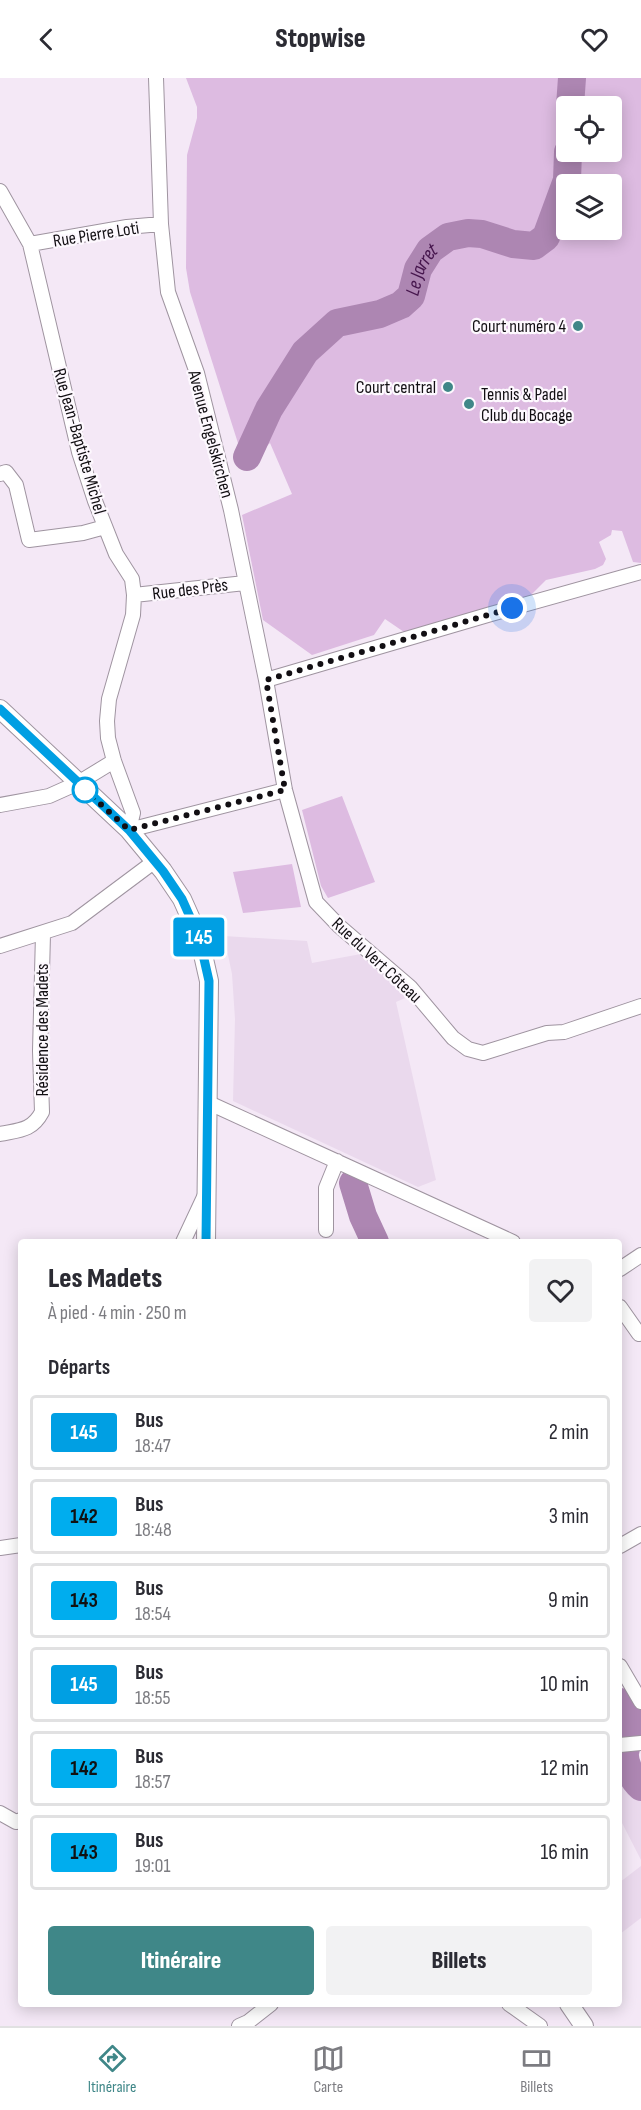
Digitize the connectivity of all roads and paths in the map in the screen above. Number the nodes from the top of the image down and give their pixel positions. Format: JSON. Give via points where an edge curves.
{"nodes":[{"id":1,"x":156,"y":78,"type":"edge"},
{"id":2,"x":0,"y":191,"type":"edge"},
{"id":3,"x":161,"y":224,"type":"junction"},
{"id":4,"x":30,"y":243,"type":"junction"},
{"id":5,"x":0,"y":474,"type":"edge"},
{"id":6,"x":105,"y":527,"type":"junction"},
{"id":7,"x":641,"y":572,"type":"edge"},
{"id":8,"x":245,"y":583,"type":"junction"},
{"id":9,"x":134,"y":595,"type":"junction"},
{"id":10,"x":266,"y":680,"type":"junction"},
{"id":11,"x":0,"y":709,"type":"edge"},
{"id":12,"x":114,"y":761,"type":"junction"},
{"id":13,"x":78,"y":783,"type":"junction"},
{"id":14,"x":285,"y":790,"type":"junction"},
{"id":15,"x":0,"y":805,"type":"edge"},
{"id":16,"x":129,"y":830,"type":"junction"},
{"id":17,"x":155,"y":861,"type":"junction"},
{"id":18,"x":43,"y":933,"type":"junction"},
{"id":19,"x":0,"y":946,"type":"edge"},
{"id":20,"x":641,"y":1005,"type":"edge"},
{"id":21,"x":209,"y":1103,"type":"junction"},
{"id":22,"x":0,"y":1134,"type":"edge"},
{"id":23,"x":337,"y":1161,"type":"junction"},
{"id":24,"x":207,"y":1192,"type":"junction"},
{"id":25,"x":326,"y":1230,"type":"dead end"},
{"id":26,"x":184,"y":1239,"type":"edge"},
{"id":27,"x":206,"y":1239,"type":"edge"},
{"id":28,"x":506,"y":1239,"type":"edge"},
{"id":29,"x":641,"y":1255,"type":"edge"},
{"id":30,"x":622,"y":1268,"type":"edge"},
{"id":31,"x":622,"y":1310,"type":"edge"},
{"id":32,"x":639,"y":1334,"type":"dead end"},
{"id":33,"x":641,"y":1534,"type":"edge"},
{"id":34,"x":18,"y":1545,"type":"edge"},
{"id":35,"x":622,"y":1545,"type":"edge"},
{"id":36,"x":0,"y":1548,"type":"edge"},
{"id":37,"x":622,"y":1669,"type":"edge"},
{"id":38,"x":641,"y":1702,"type":"edge"},
{"id":39,"x":641,"y":1743,"type":"edge"},
{"id":40,"x":622,"y":1745,"type":"edge"},
{"id":41,"x":0,"y":1813,"type":"edge"},
{"id":42,"x":18,"y":1820,"type":"edge"},
{"id":43,"x":267,"y":2007,"type":"edge"},
{"id":44,"x":513,"y":2007,"type":"edge"},
{"id":45,"x":571,"y":2007,"type":"edge"},
{"id":46,"x":239,"y":2026,"type":"edge"},
{"id":47,"x":540,"y":2026,"type":"edge"},
{"id":48,"x":584,"y":2026,"type":"edge"}],
"edges":[{"from":1,"to":3,"type":"street","name":"Avenue Engelskirchen"},
{"from":2,"to":4,"type":"street","name":"Rue Jean-Baptiste Michel"},
{"from":3,"to":4,"type":"street","name":"Rue Pierre Loti"},
{"from":3,"to":8,"type":"street","name":"Avenue Engelskirchen","via":[[168,292],[197,373]]},
{"from":4,"to":6,"type":"street","name":"Rue Jean-Baptiste Michel","via":[[68,411]]},
{"from":5,"to":6,"type":"street","via":[[6,472],[16,485],[29,540]]},
{"from":6,"to":9,"type":"street","name":"Rue Jean-Baptiste Michel","via":[[132,579]]},
{"from":7,"to":10,"type":"street"},
{"from":8,"to":9,"type":"street","name":"Rue des Près"},
{"from":8,"to":10,"type":"street","name":"Avenue Engelskirchen"},
{"from":9,"to":12,"type":"street","name":"Rue Jean-Baptiste Michel","via":[[130,630],[109,699],[108,738]]},
{"from":10,"to":14,"type":"street","name":"Avenue Engelskirchen"},
{"from":11,"to":13,"type":"main road"},
{"from":12,"to":13,"type":"street"},
{"from":12,"to":16,"type":"street","name":"Rue Jean-Baptiste Michel","via":[[133,813]]},
{"from":13,"to":15,"type":"street","via":[[49,796]]},
{"from":13,"to":16,"type":"main road"},
{"from":14,"to":16,"type":"street"},
{"from":14,"to":20,"type":"street","name":"Rue du Vert Côteau","via":[[316,902],[410,987],[453,1038],[468,1049],[483,1053],[547,1033],[564,1032]]},
{"from":16,"to":17,"type":"main road"},
{"from":17,"to":18,"type":"street","name":"Résidence des Madets","via":[[72,923]]},
{"from":17,"to":21,"type":"main road","via":[[182,899],[205,958],[209,981]]},
{"from":18,"to":19,"type":"street","name":"Résidence des Madets"},
{"from":18,"to":22,"type":"street","name":"Résidence des Madets","via":[[42,1112],[29,1128]]},
{"from":21,"to":23,"type":"street"},
{"from":21,"to":24,"type":"main road"},
{"from":23,"to":25,"type":"street","via":[[326,1188]]},
{"from":23,"to":28,"type":"street"},
{"from":24,"to":26,"type":"street"},
{"from":24,"to":27,"type":"main road"},
{"from":29,"to":30,"type":"street"},
{"from":31,"to":32,"type":"street"},
{"from":33,"to":35,"type":"street"},
{"from":34,"to":36,"type":"street"},
{"from":37,"to":38,"type":"street"},
{"from":39,"to":40,"type":"street"},
{"from":41,"to":42,"type":"street"},
{"from":43,"to":46,"type":"street"},
{"from":44,"to":47,"type":"street"},
{"from":45,"to":48,"type":"main road"}]}
